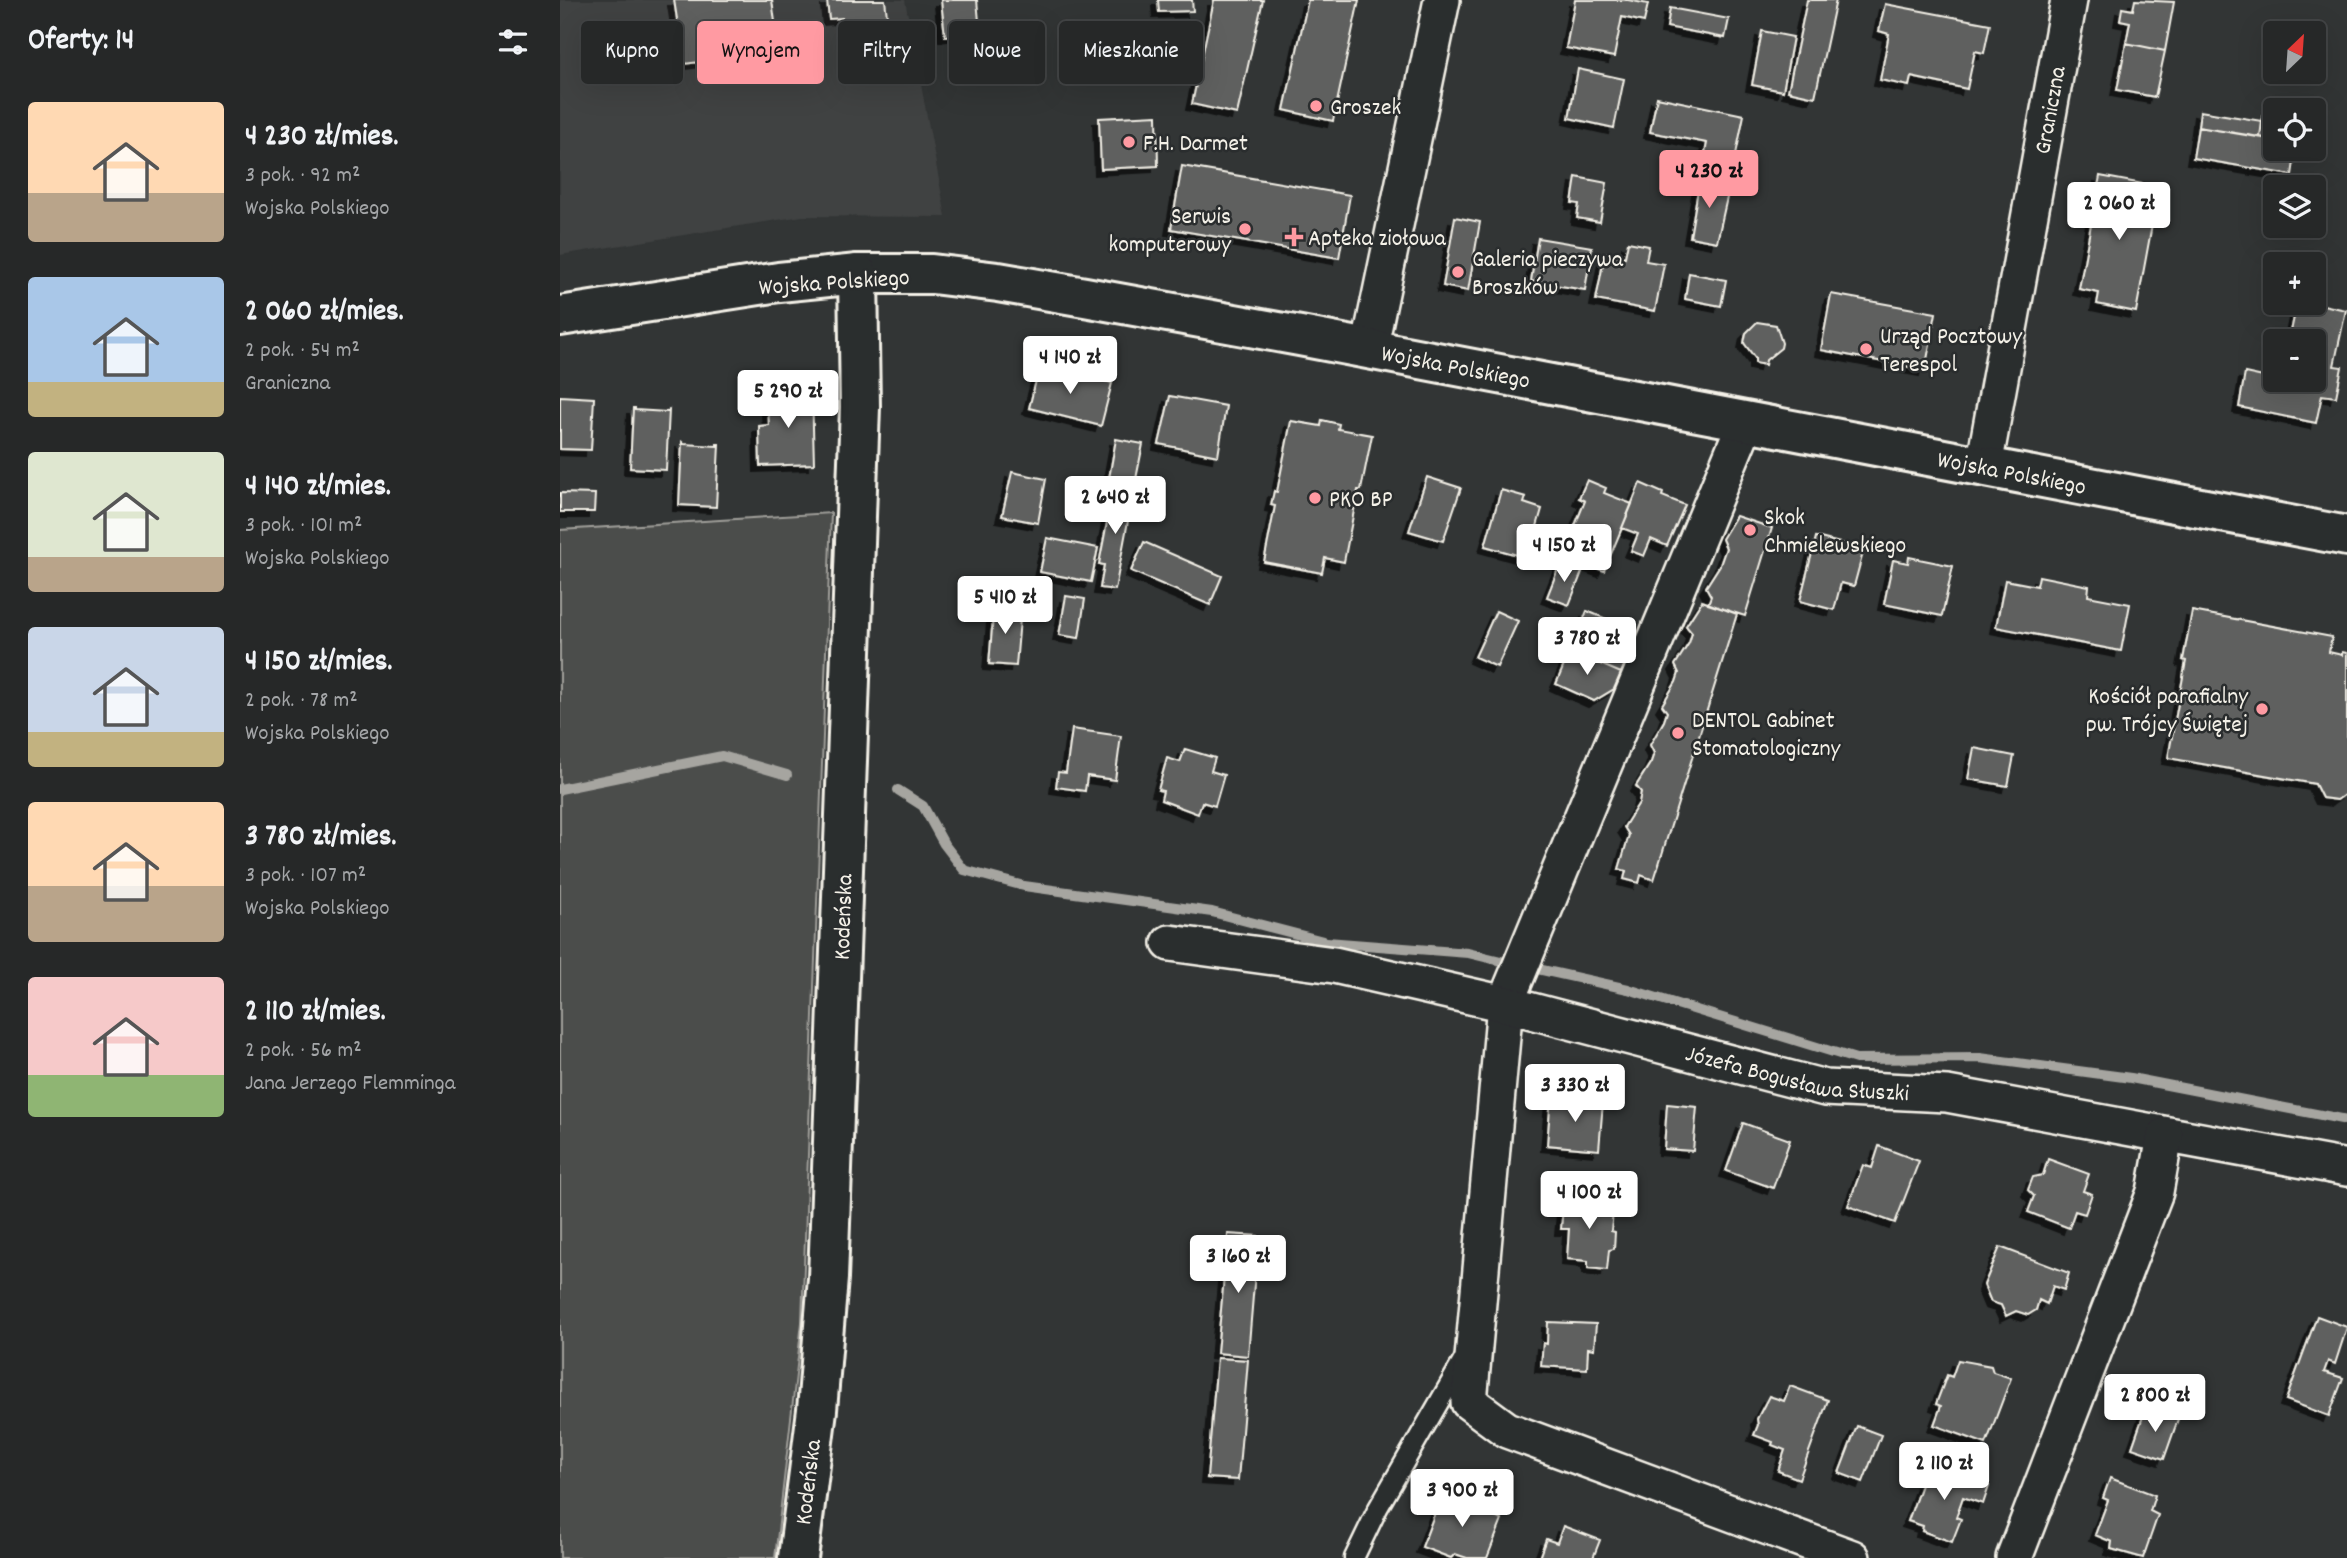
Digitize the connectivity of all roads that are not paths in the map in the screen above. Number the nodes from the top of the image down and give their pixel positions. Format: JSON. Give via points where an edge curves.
{"nodes":[{"id":1,"x":1442,"y":0,"type":"edge"},
{"id":2,"x":2069,"y":0,"type":"edge"},
{"id":3,"x":858,"y":274,"type":"junction"},
{"id":4,"x":560,"y":316,"type":"edge"},
{"id":5,"x":1369,"y":350,"type":"junction"},
{"id":6,"x":1746,"y":421,"type":"junction"},
{"id":7,"x":1983,"y":466,"type":"junction"},
{"id":8,"x":2347,"y":536,"type":"edge"},
{"id":9,"x":1170,"y":943,"type":"dead end"},
{"id":10,"x":1506,"y":1004,"type":"junction"},
{"id":11,"x":2165,"y":1136,"type":"junction"},
{"id":12,"x":2347,"y":1168,"type":"edge"},
{"id":13,"x":1475,"y":1341,"type":"junction"},
{"id":14,"x":798,"y":1558,"type":"edge"},
{"id":15,"x":1354,"y":1558,"type":"edge"},
{"id":16,"x":1852,"y":1558,"type":"edge"},
{"id":17,"x":2014,"y":1558,"type":"edge"}],
"edges":[{"from":1,"to":5,"type":"street"},
{"from":2,"to":7,"type":"street","name":"Graniczna"},
{"from":3,"to":4,"type":"main road","name":"Wojska Polskiego"},
{"from":3,"to":5,"type":"main road","name":"Wojska Polskiego","via":[[932,274],[998,282]]},
{"from":3,"to":14,"type":"main road","name":"Kodeńska","via":[[860,407],[828,1264],[818,1398]]},
{"from":5,"to":6,"type":"main road","name":"Wojska Polskiego"},
{"from":6,"to":7,"type":"main road","name":"Wojska Polskiego"},
{"from":6,"to":10,"type":"street"},
{"from":7,"to":8,"type":"main road","name":"Wojska Polskiego"},
{"from":9,"to":10,"type":"street","name":"Józefa Bogusława Słuszki","via":[[1334,965]]},
{"from":10,"to":11,"type":"street","name":"Józefa Bogusława Słuszki","via":[[1825,1088],[1947,1094]]},
{"from":10,"to":13,"type":"street"},
{"from":11,"to":12,"type":"street","name":"Józefa Bogusława Słuszki"},
{"from":11,"to":17,"type":"street","via":[[2155,1192]]},
{"from":13,"to":15,"type":"lane"},
{"from":13,"to":16,"type":"street","via":[[1469,1402],[1507,1430]]}]}
